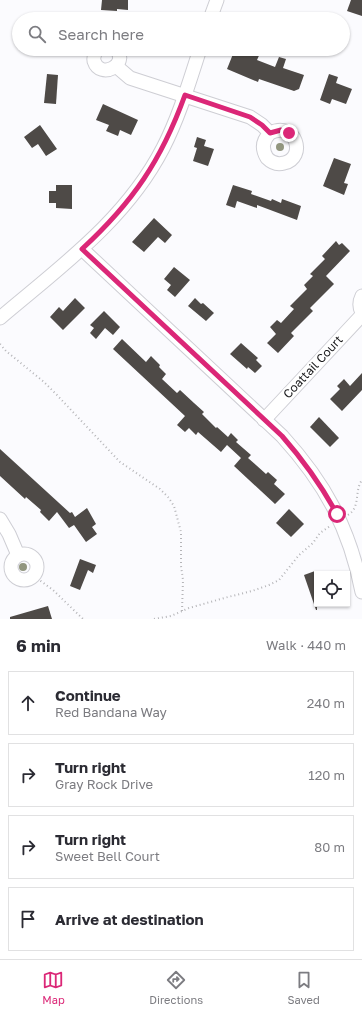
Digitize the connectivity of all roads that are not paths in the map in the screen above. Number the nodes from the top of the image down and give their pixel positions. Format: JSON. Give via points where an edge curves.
{"nodes":[{"id":1,"x":217,"y":0,"type":"edge"},
{"id":2,"x":213,"y":12,"type":"edge"},
{"id":3,"x":94,"y":56,"type":"edge"},
{"id":4,"x":120,"y":56,"type":"edge"},
{"id":5,"x":198,"y":56,"type":"edge"},
{"id":6,"x":116,"y":66,"type":"junction"},
{"id":7,"x":185,"y":95,"type":"junction"},
{"id":8,"x":270,"y":133,"type":"dead end"},
{"id":9,"x":82,"y":249,"type":"junction"},
{"id":10,"x":362,"y":296,"type":"edge"},
{"id":11,"x":362,"y":314,"type":"edge"},
{"id":12,"x":0,"y":318,"type":"edge"},
{"id":13,"x":264,"y":420,"type":"junction"},
{"id":14,"x":0,"y":519,"type":"edge"},
{"id":15,"x":18,"y":555,"type":"junction"},
{"id":16,"x":362,"y":592,"type":"edge"}],
"edges":[{"from":1,"to":2,"type":"street"},
{"from":3,"to":6,"type":"street","via":[[99,68],[110,70]]},
{"from":4,"to":6,"type":"street"},
{"from":5,"to":7,"type":"street"},
{"from":6,"to":7,"type":"street","via":[[130,78]]},
{"from":7,"to":8,"type":"street","via":[[250,117]]},
{"from":7,"to":9,"type":"street","via":[[162,150],[138,188],[119,213]]},
{"from":9,"to":12,"type":"street"},
{"from":9,"to":13,"type":"street"},
{"from":10,"to":11,"type":"street","name":"Coattail Court"},
{"from":11,"to":13,"type":"street","name":"Coattail Court"},
{"from":13,"to":16,"type":"street","via":[[296,452],[326,494],[347,536]]},
{"from":14,"to":15,"type":"street"},
{"from":15,"to":15,"type":"street","via":[[11,566],[14,576],[20,580],[34,576],[38,566],[36,560],[31,555]]}]}
